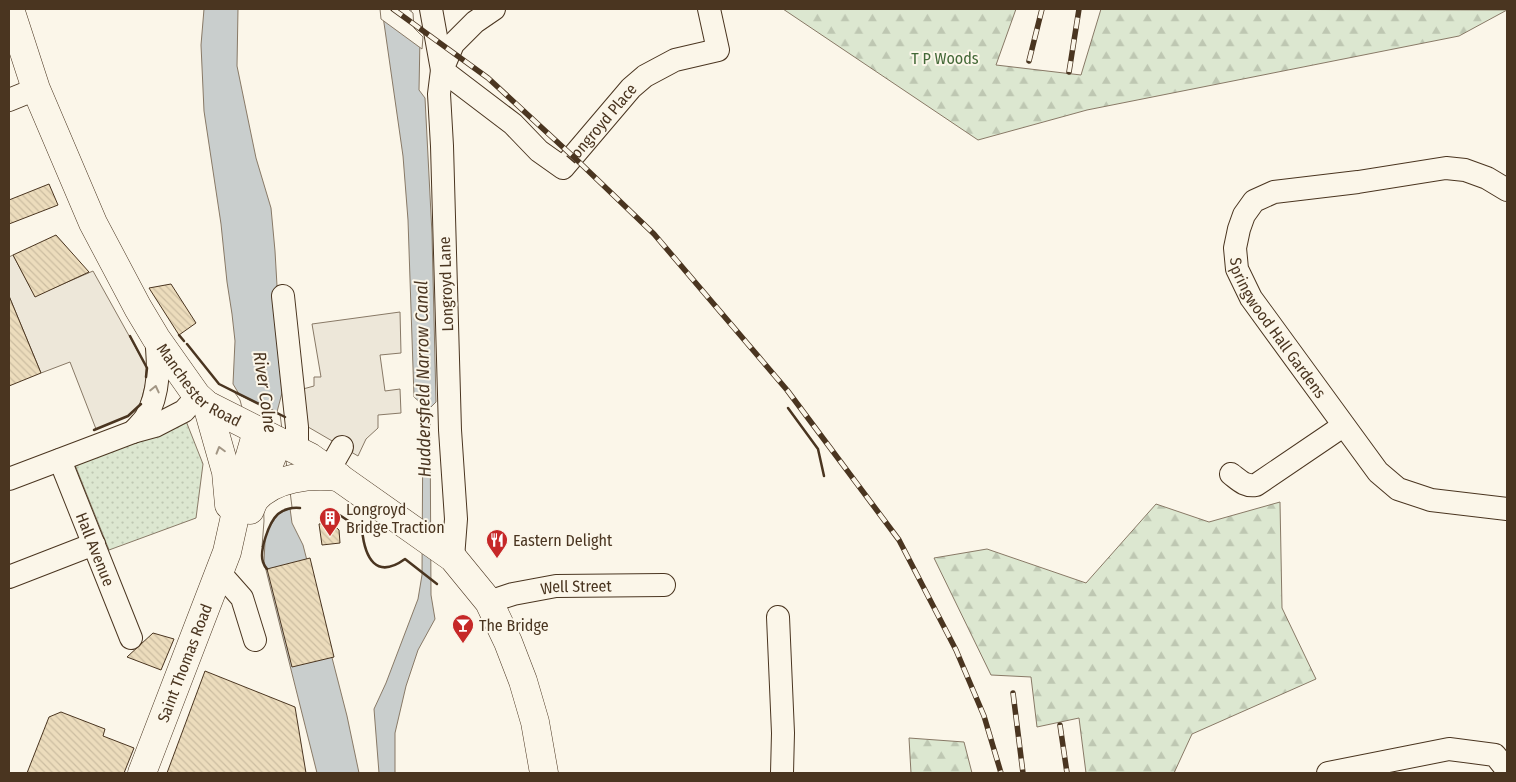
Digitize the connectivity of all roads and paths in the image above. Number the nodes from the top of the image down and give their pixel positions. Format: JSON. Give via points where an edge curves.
{"nodes":[{"id":1,"x":10,"y":9,"type":"edge"},
{"id":2,"x":431,"y":9,"type":"edge"},
{"id":3,"x":494,"y":9,"type":"edge"},
{"id":4,"x":709,"y":9,"type":"edge"},
{"id":5,"x":442,"y":70,"type":"junction"},
{"id":6,"x":36,"y":89,"type":"junction"},
{"id":7,"x":9,"y":100,"type":"edge"},
{"id":8,"x":1507,"y":190,"type":"edge"},
{"id":9,"x":283,"y":296,"type":"dead end"},
{"id":10,"x":156,"y":338,"type":"junction"},
{"id":11,"x":202,"y":400,"type":"junction"},
{"id":12,"x":1343,"y":426,"type":"junction"},
{"id":13,"x":133,"y":432,"type":"junction"},
{"id":14,"x":272,"y":438,"type":"junction"},
{"id":15,"x":342,"y":447,"type":"dead end"},
{"id":16,"x":60,"y":460,"type":"junction"},
{"id":17,"x":334,"y":473,"type":"junction"},
{"id":18,"x":1231,"y":474,"type":"dead end"},
{"id":19,"x":9,"y":479,"type":"edge"},
{"id":20,"x":254,"y":500,"type":"junction"},
{"id":21,"x":1507,"y":509,"type":"edge"},
{"id":22,"x":94,"y":544,"type":"junction"},
{"id":23,"x":226,"y":552,"type":"junction"},
{"id":24,"x":448,"y":555,"type":"junction"},
{"id":25,"x":9,"y":577,"type":"edge"},
{"id":26,"x":664,"y":585,"type":"dead end"},
{"id":27,"x":489,"y":602,"type":"junction"},
{"id":28,"x":778,"y":617,"type":"dead end"},
{"id":29,"x":131,"y":638,"type":"dead end"},
{"id":30,"x":255,"y":640,"type":"dead end"},
{"id":31,"x":1503,"y":767,"type":"edge"},
{"id":32,"x":142,"y":773,"type":"edge"},
{"id":33,"x":544,"y":773,"type":"edge"},
{"id":34,"x":782,"y":773,"type":"edge"},
{"id":35,"x":1328,"y":773,"type":"edge"}],
"edges":[{"from":1,"to":6,"type":"main road","name":"Manchester Road"},
{"from":2,"to":5,"type":"street"},
{"from":3,"to":5,"type":"street","name":"Longroyd Lane","via":[[475,22],[454,44]]},
{"from":4,"to":5,"type":"street","name":"Longroyd Place","via":[[718,50],[675,60],[645,76],[630,88],[563,168],[539,151],[513,124]]},
{"from":5,"to":24,"type":"street","name":"Longroyd Lane","via":[[439,94],[456,519]]},
{"from":6,"to":7,"type":"street"},
{"from":6,"to":10,"type":"main road","name":"Manchester Road","via":[[93,223]]},
{"from":8,"to":12,"type":"street","name":"Springwood Hall Gardens","via":[[1465,170],[1446,168],[1274,192],[1254,201],[1244,215],[1235,248],[1237,269],[1251,298]]},
{"from":9,"to":14,"type":"street","via":[[297,427]]},
{"from":10,"to":11,"type":"main road","name":"Manchester Road"},
{"from":13,"to":10,"type":"street","one_way":true,"via":[[146,417],[154,396],[158,373]]},
{"from":11,"to":13,"type":"street","via":[[155,426]]},
{"from":11,"to":14,"type":"main road","name":"Manchester Road"},
{"from":23,"to":11,"type":"main road","one_way":true,"via":[[226,472]]},
{"from":12,"to":18,"type":"street","via":[[1256,485],[1244,484]]},
{"from":12,"to":21,"type":"street","name":"Springwood Hall Gardens","via":[[1378,472],[1398,489],[1431,500]]},
{"from":13,"to":16,"type":"street"},
{"from":14,"to":17,"type":"main road","name":"Manchester Road"},
{"from":14,"to":20,"type":"main road","name":"Saint Thomas Road"},
{"from":14,"to":23,"type":"main road","name":"Saint Thomas Road","via":[[247,465]]},
{"from":15,"to":17,"type":"street"},
{"from":16,"to":19,"type":"street"},
{"from":16,"to":22,"type":"street","name":"Hall Avenue"},
{"from":17,"to":20,"type":"main road","via":[[295,479],[263,490]]},
{"from":17,"to":24,"type":"main road","name":"Manchester Road"},
{"from":20,"to":23,"type":"main road","name":"Saint Thomas Road","via":[[239,539]]},
{"from":22,"to":25,"type":"street"},
{"from":22,"to":29,"type":"street","name":"Hall Avenue"},
{"from":23,"to":30,"type":"street"},
{"from":23,"to":32,"type":"main road","name":"Saint Thomas Road"},
{"from":24,"to":27,"type":"main road","name":"Manchester Road"},
{"from":26,"to":27,"type":"street","name":"Well Street","via":[[556,586]]},
{"from":27,"to":33,"type":"main road","name":"Manchester Road","via":[[523,681],[535,722]]},
{"from":28,"to":34,"type":"street"},
{"from":31,"to":35,"type":"street","via":[[1494,755],[1449,748]]}]}
